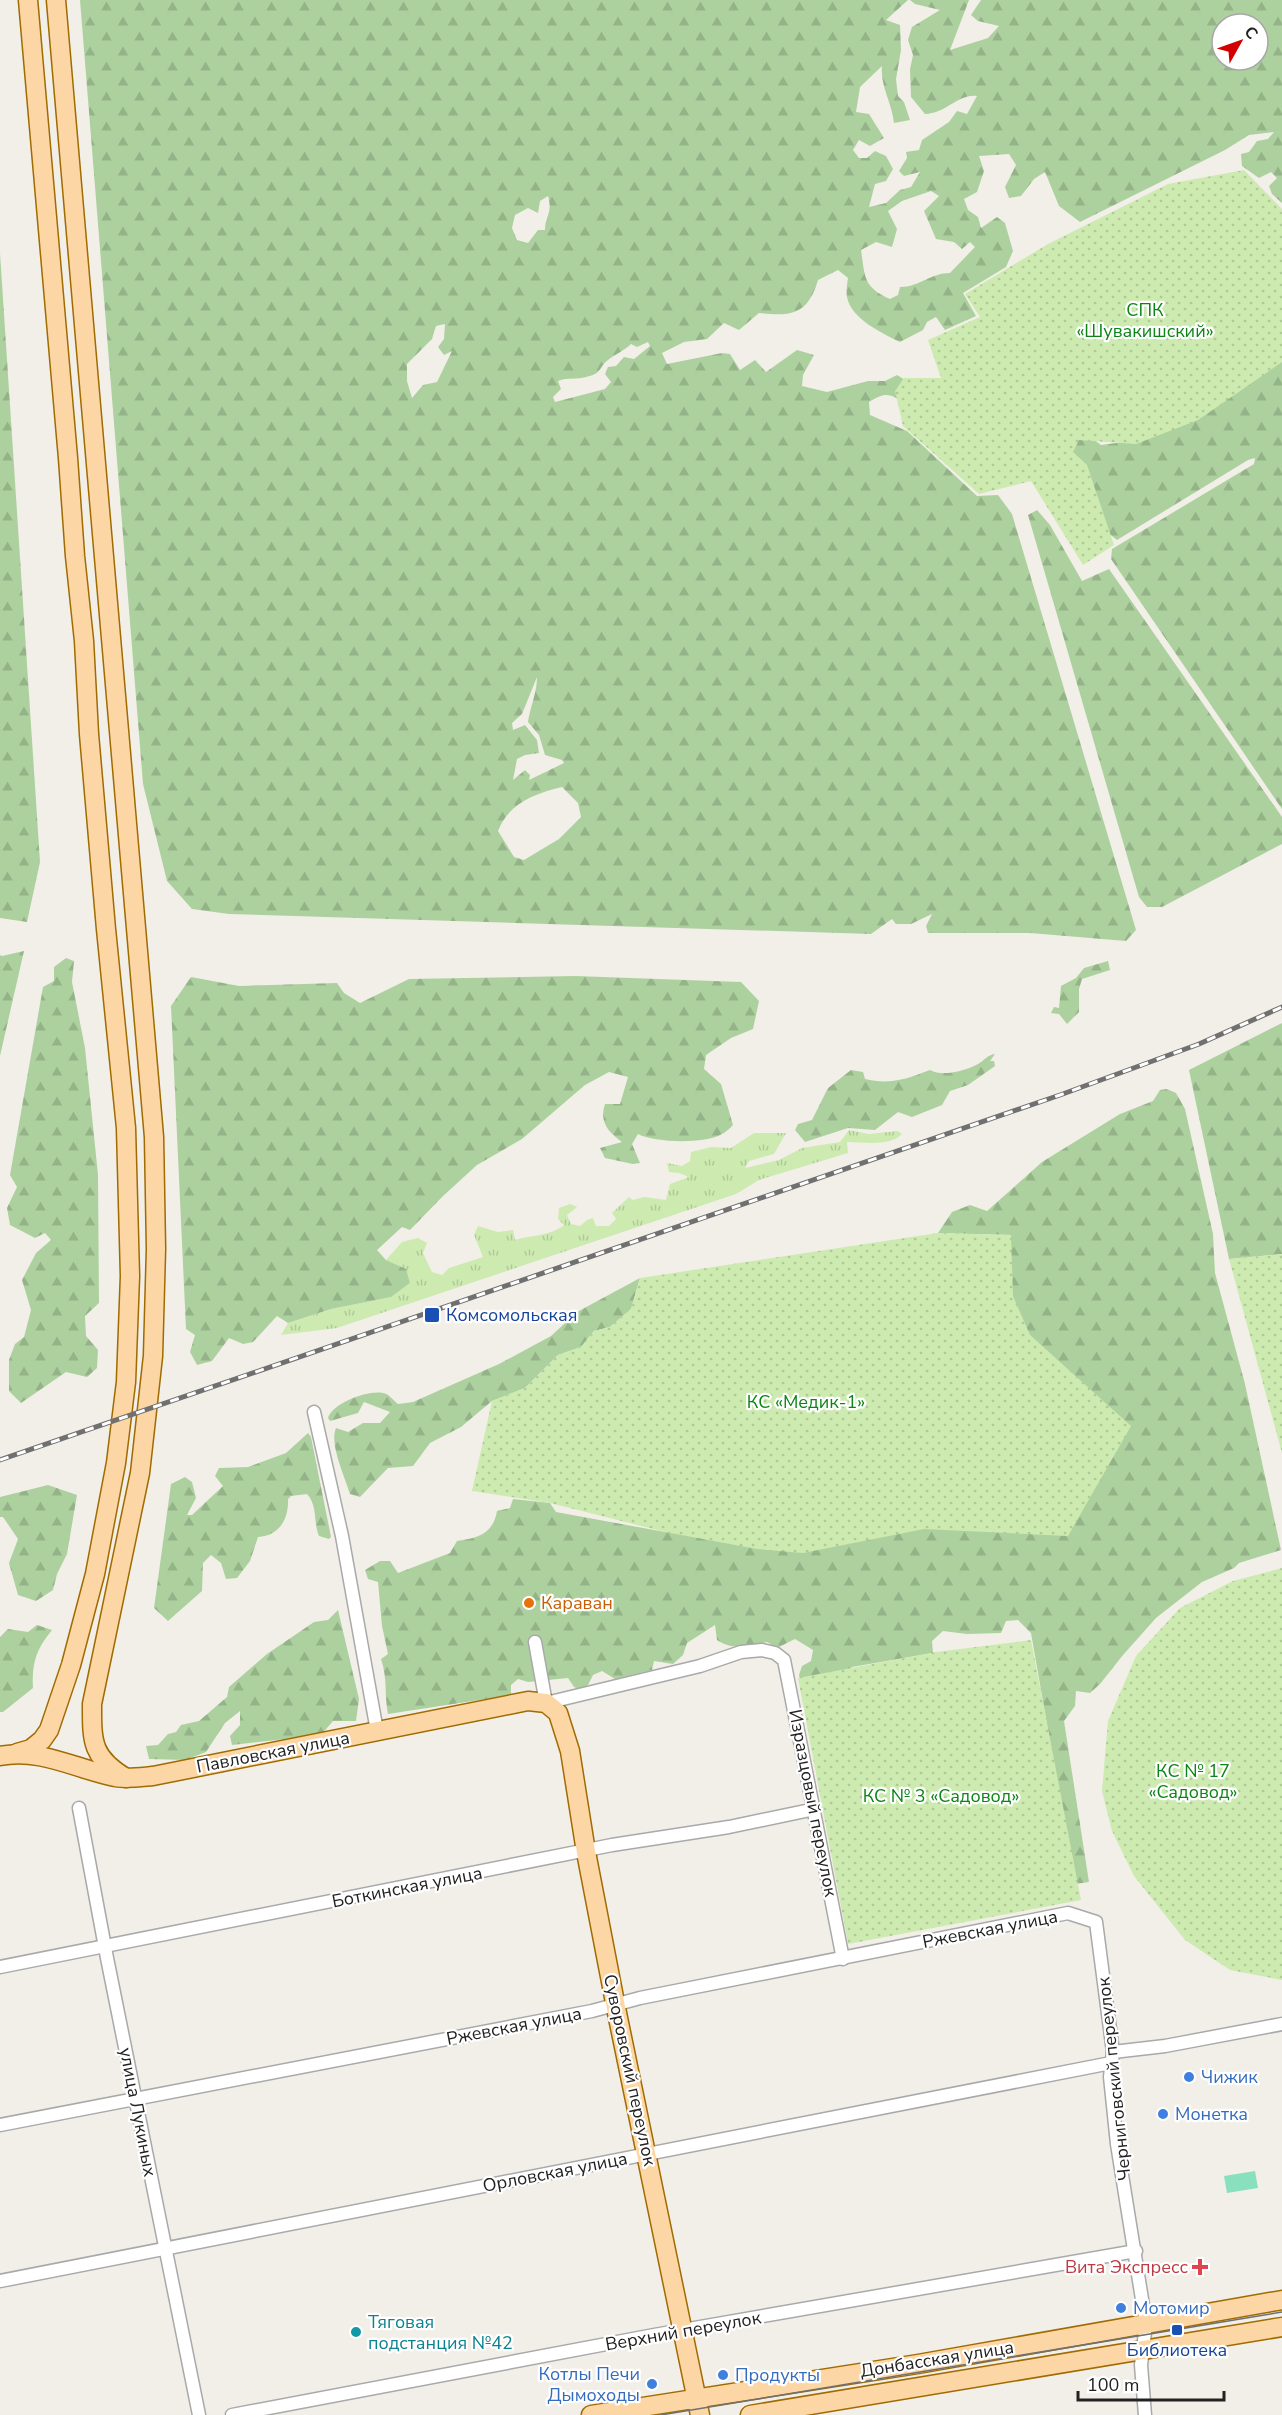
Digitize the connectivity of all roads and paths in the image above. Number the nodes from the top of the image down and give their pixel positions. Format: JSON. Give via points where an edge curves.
{"nodes":[{"id":1,"x":28,"y":0,"type":"edge"},
{"id":2,"x":56,"y":0,"type":"edge"},
{"id":3,"x":314,"y":1412,"type":"dead end"},
{"id":4,"x":535,"y":1642,"type":"dead end"},
{"id":5,"x":775,"y":1653,"type":"joint"},
{"id":6,"x":71,"y":1665,"type":"junction"},
{"id":7,"x":100,"y":1674,"type":"junction"},
{"id":8,"x":546,"y":1702,"type":"junction"},
{"id":9,"x":377,"y":1731,"type":"junction"},
{"id":10,"x":9,"y":1755,"type":"edge"},
{"id":11,"x":126,"y":1778,"type":"junction"},
{"id":12,"x":79,"y":1808,"type":"dead end"},
{"id":13,"x":815,"y":1809,"type":"junction"},
{"id":14,"x":586,"y":1852,"type":"junction"},
{"id":15,"x":1096,"y":1922,"type":"joint"},
{"id":16,"x":105,"y":1947,"type":"junction"},
{"id":17,"x":843,"y":1959,"type":"junction"},
{"id":18,"x":0,"y":1967,"type":"edge"},
{"id":19,"x":616,"y":2005,"type":"junction"},
{"id":20,"x":1282,"y":2024,"type":"edge"},
{"id":21,"x":1112,"y":2057,"type":"junction"},
{"id":22,"x":135,"y":2098,"type":"junction"},
{"id":23,"x":0,"y":2125,"type":"edge"},
{"id":24,"x":648,"y":2153,"type":"junction"},
{"id":25,"x":166,"y":2250,"type":"junction"},
{"id":26,"x":1136,"y":2251,"type":"junction"},
{"id":27,"x":0,"y":2281,"type":"edge"},
{"id":28,"x":1282,"y":2300,"type":"edge"},
{"id":29,"x":1146,"y":2324,"type":"junction"},
{"id":30,"x":1282,"y":2326,"type":"edge"},
{"id":31,"x":682,"y":2331,"type":"junction"},
{"id":32,"x":1143,"y":2350,"type":"junction"},
{"id":33,"x":697,"y":2397,"type":"junction"},
{"id":34,"x":199,"y":2415,"type":"edge"},
{"id":35,"x":232,"y":2415,"type":"edge"},
{"id":36,"x":591,"y":2415,"type":"edge"},
{"id":37,"x":700,"y":2415,"type":"edge"},
{"id":38,"x":750,"y":2415,"type":"edge"},
{"id":39,"x":1145,"y":2415,"type":"edge"}],
"edges":[{"from":1,"to":6,"type":"main road","via":[[126,1128],[130,1276],[126,1382],[116,1463],[97,1564]]},
{"from":2,"to":7,"type":"main road","via":[[155,1157],[153,1356],[140,1473]]},
{"from":3,"to":9,"type":"street","via":[[342,1536]]},
{"from":4,"to":8,"type":"street"},
{"from":5,"to":8,"type":"street","name":"Павловская улица","via":[[741,1652],[700,1666]]},
{"from":5,"to":13,"type":"street","name":"Изразцовый переулок","via":[[788,1670]]},
{"from":6,"to":7,"type":"main road","via":[[73,1677],[80,1683],[90,1682]]},
{"from":6,"to":10,"type":"main road","via":[[49,1730],[31,1749]]},
{"from":7,"to":11,"type":"main road","via":[[92,1704],[93,1743],[98,1756]]},
{"from":8,"to":9,"type":"main road","name":"Павловская улица","via":[[528,1701]]},
{"from":8,"to":14,"type":"main road","name":"Суворовский переулок","via":[[558,1713],[563,1725]]},
{"from":9,"to":11,"type":"main road","name":"Павловская улица","via":[[153,1776]]},
{"from":10,"to":11,"type":"main road","name":"Павловская улица","via":[[49,1758]]},
{"from":12,"to":16,"type":"street","name":"улица Лукиных"},
{"from":13,"to":14,"type":"street","name":"Боткинская улица"},
{"from":13,"to":17,"type":"street","name":"Изразцовый переулок"},
{"from":14,"to":16,"type":"street","name":"Боткинская улица"},
{"from":14,"to":19,"type":"main road","name":"Суворовский переулок"},
{"from":15,"to":17,"type":"street","name":"Ржевская улица","via":[[1068,1914]]},
{"from":15,"to":21,"type":"street","name":"Черниговский переулок"},
{"from":16,"to":18,"type":"street","name":"Боткинская улица"},
{"from":16,"to":22,"type":"street","name":"улица Лукиных"},
{"from":17,"to":19,"type":"street","name":"Ржевская улица"},
{"from":19,"to":22,"type":"street","name":"Ржевская улица"},
{"from":19,"to":24,"type":"main road","name":"Суворовский переулок"},
{"from":20,"to":21,"type":"street","name":"Орловская улица"},
{"from":21,"to":24,"type":"street","name":"Орловская улица"},
{"from":21,"to":26,"type":"street","name":"Черниговский переулок","via":[[1117,2144]]},
{"from":22,"to":23,"type":"street","name":"Ржевская улица"},
{"from":22,"to":25,"type":"street","name":"улица Лукиных"},
{"from":24,"to":25,"type":"street","name":"Орловская улица"},
{"from":24,"to":31,"type":"main road","name":"Суворовский переулок"},
{"from":25,"to":27,"type":"street","name":"Орловская улица"},
{"from":25,"to":34,"type":"street","name":"улица Лукиных"},
{"from":26,"to":29,"type":"street","name":"Черниговский переулок"},
{"from":26,"to":31,"type":"street","name":"Верхний переулок"},
{"from":28,"to":29,"type":"main road","name":"Донбасская улица"},
{"from":29,"to":32,"type":"street","name":"Черниговский переулок"},
{"from":29,"to":33,"type":"main road","name":"Донбасская улица"},
{"from":30,"to":32,"type":"main road","name":"Донбасская улица"},
{"from":31,"to":33,"type":"main road","name":"Суворовский переулок"},
{"from":31,"to":35,"type":"street","name":"Верхний переулок"},
{"from":32,"to":38,"type":"main road","name":"Донбасская улица"},
{"from":32,"to":39,"type":"street","name":"Черниговский переулок"},
{"from":33,"to":36,"type":"main road","name":"Донбасская улица"},
{"from":33,"to":37,"type":"main road","name":"Суворовский переулок"}]}
